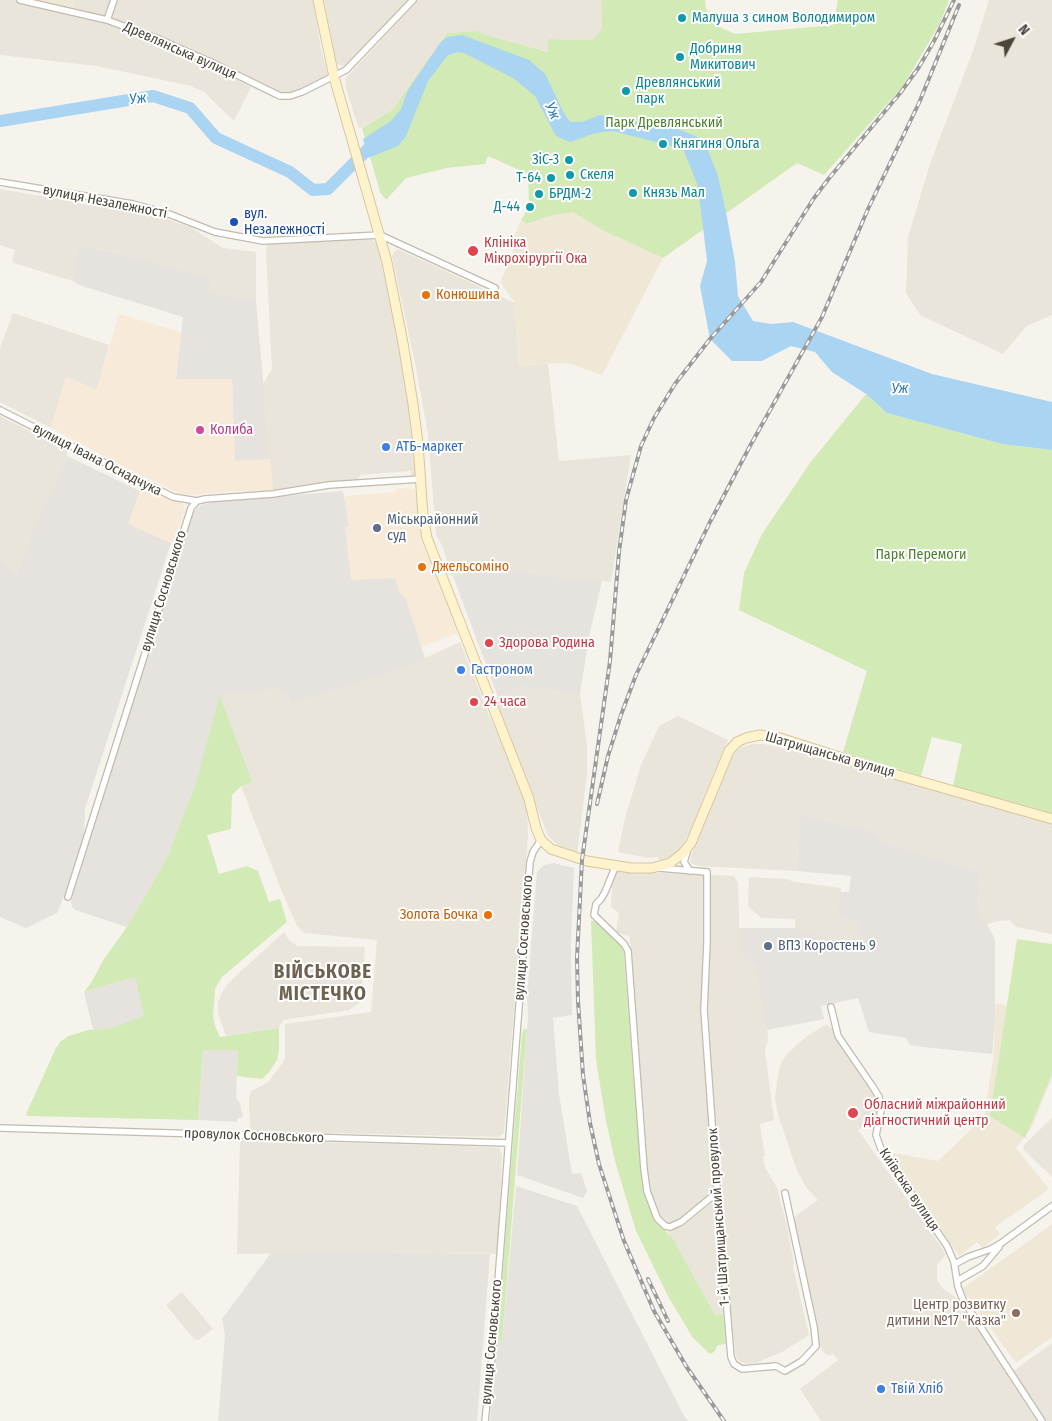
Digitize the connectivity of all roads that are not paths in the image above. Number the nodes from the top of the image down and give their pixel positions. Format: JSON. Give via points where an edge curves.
{"nodes":[{"id":1,"x":20,"y":0,"type":"edge"},
{"id":2,"x":114,"y":0,"type":"edge"},
{"id":3,"x":318,"y":0,"type":"edge"},
{"id":4,"x":413,"y":0,"type":"edge"},
{"id":5,"x":107,"y":20,"type":"junction"},
{"id":6,"x":334,"y":77,"type":"junction"},
{"id":7,"x":0,"y":182,"type":"edge"},
{"id":8,"x":380,"y":235,"type":"junction"},
{"id":9,"x":495,"y":288,"type":"dead end"},
{"id":10,"x":0,"y":410,"type":"edge"},
{"id":11,"x":420,"y":479,"type":"junction"},
{"id":12,"x":197,"y":501,"type":"junction"},
{"id":13,"x":1052,"y":819,"type":"edge"},
{"id":14,"x":541,"y":840,"type":"junction"},
{"id":15,"x":691,"y":843,"type":"junction"},
{"id":16,"x":616,"y":865,"type":"junction"},
{"id":17,"x":652,"y":868,"type":"junction"},
{"id":18,"x":690,"y":871,"type":"junction"},
{"id":19,"x":68,"y":897,"type":"dead end"},
{"id":20,"x":831,"y":1007,"type":"dead end"},
{"id":21,"x":0,"y":1128,"type":"edge"},
{"id":22,"x":508,"y":1143,"type":"junction"},
{"id":23,"x":785,"y":1193,"type":"dead end"},
{"id":24,"x":717,"y":1194,"type":"junction"},
{"id":25,"x":1052,"y":1206,"type":"edge"},
{"id":26,"x":1004,"y":1242,"type":"junction"},
{"id":27,"x":955,"y":1264,"type":"junction"},
{"id":28,"x":957,"y":1281,"type":"junction"},
{"id":29,"x":485,"y":1421,"type":"edge"},
{"id":30,"x":1042,"y":1421,"type":"edge"}],
"edges":[{"from":1,"to":5,"type":"street","name":"Древлянська вулиця"},
{"from":2,"to":5,"type":"street"},
{"from":3,"to":6,"type":"street"},
{"from":4,"to":6,"type":"street","name":"Древлянська вулиця","via":[[346,70]]},
{"from":5,"to":6,"type":"street","name":"Древлянська вулиця","via":[[174,45],[280,96],[302,92]]},
{"from":6,"to":8,"type":"street"},
{"from":7,"to":8,"type":"street","name":"вулиця Незалежності","via":[[133,204],[215,232],[263,241]]},
{"from":8,"to":9,"type":"street","name":"вулиця Незалежності"},
{"from":8,"to":11,"type":"street","via":[[403,343]]},
{"from":10,"to":12,"type":"street","name":"вулиця Івана Оснадчука","via":[[173,498]]},
{"from":11,"to":12,"type":"street","via":[[329,485]]},
{"from":11,"to":14,"type":"street","via":[[427,538],[529,799]]},
{"from":12,"to":19,"type":"street","name":"вулиця Сосновського","via":[[187,517]]},
{"from":13,"to":15,"type":"street","name":"Шатрищанська вулиця","via":[[760,734],[737,742],[729,751]]},
{"from":14,"to":16,"type":"street","name":"Шатрищанська вулиця","via":[[556,851],[587,861]]},
{"from":14,"to":22,"type":"street","name":"вулиця Сосновського","via":[[532,852],[530,862]]},
{"from":15,"to":17,"type":"street","name":"Шатрищанська вулиця","via":[[675,859]]},
{"from":15,"to":18,"type":"street","via":[[684,862]]},
{"from":16,"to":17,"type":"street","name":"Шатрищанська вулиця"},
{"from":16,"to":24,"type":"street","via":[[601,900],[596,904],[594,915],[628,952],[647,1191],[657,1218],[670,1227]]},
{"from":17,"to":18,"type":"street","name":"1-й Шатрищанський провулок"},
{"from":18,"to":24,"type":"street","name":"1-й Шатрищанський провулок","via":[[706,872],[704,1010]]},
{"from":20,"to":27,"type":"street","name":"Київська вулиця","via":[[838,1036],[879,1097],[876,1132],[880,1146],[938,1232]]},
{"from":21,"to":22,"type":"street","name":"провулок Сосновського"},
{"from":22,"to":29,"type":"street","name":"вулиця Сосновського"},
{"from":23,"to":24,"type":"street","name":"1-й Шатрищанський провулок","via":[[817,1344],[802,1361],[785,1371],[776,1366],[743,1370],[731,1360]]},
{"from":25,"to":26,"type":"street"},
{"from":26,"to":27,"type":"street"},
{"from":26,"to":28,"type":"street","via":[[983,1266]]},
{"from":27,"to":28,"type":"street","name":"Київська вулиця"},
{"from":28,"to":30,"type":"street","name":"Київська вулиця","via":[[963,1300]]}]}
